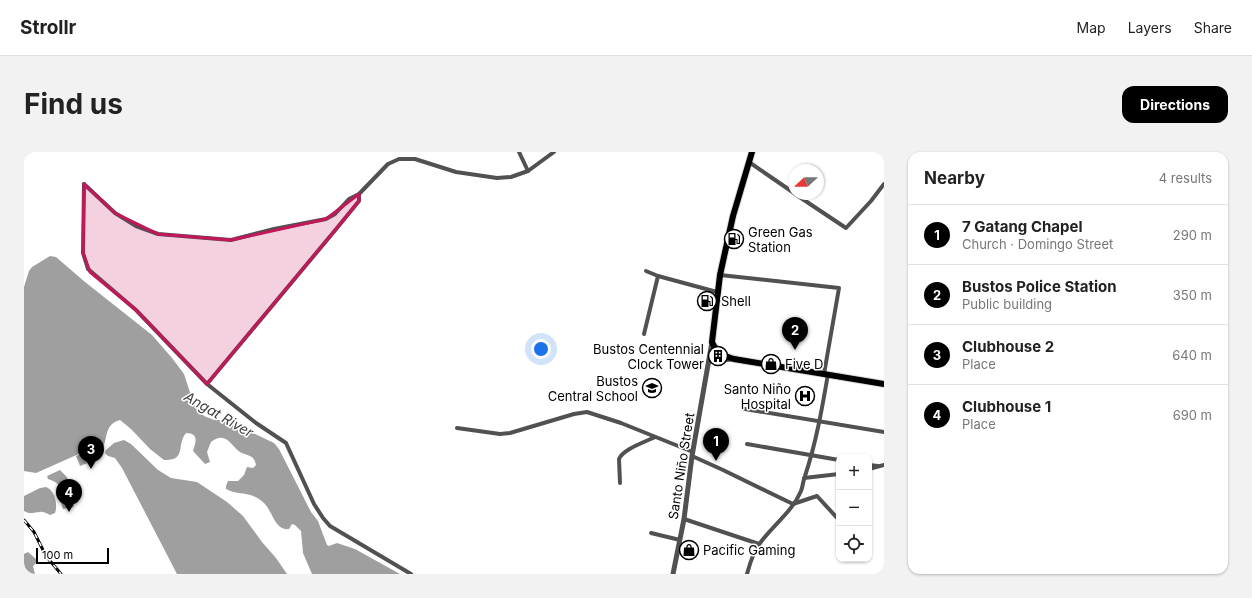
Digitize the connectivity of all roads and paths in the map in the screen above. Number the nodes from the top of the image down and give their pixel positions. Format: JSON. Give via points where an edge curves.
{"nodes":[{"id":1,"x":520,"y":152,"type":"edge"},
{"id":2,"x":554,"y":152,"type":"edge"},
{"id":3,"x":752,"y":152,"type":"edge"},
{"id":4,"x":749,"y":162,"type":"junction"},
{"id":5,"x":528,"y":171,"type":"junction"},
{"id":6,"x":884,"y":184,"type":"edge"},
{"id":7,"x":788,"y":189,"type":"edge"},
{"id":8,"x":359,"y":194,"type":"junction"},
{"id":9,"x":804,"y":200,"type":"edge"},
{"id":10,"x":646,"y":271,"type":"dead end"},
{"id":11,"x":720,"y":275,"type":"junction"},
{"id":12,"x":658,"y":276,"type":"junction"},
{"id":13,"x":717,"y":292,"type":"junction"},
{"id":14,"x":644,"y":334,"type":"dead end"},
{"id":15,"x":712,"y":342,"type":"junction"},
{"id":16,"x":734,"y":359,"type":"junction"},
{"id":17,"x":709,"y":361,"type":"junction"},
{"id":18,"x":826,"y":374,"type":"junction"},
{"id":19,"x":207,"y":384,"type":"junction"},
{"id":20,"x":884,"y":384,"type":"edge"},
{"id":21,"x":744,"y":409,"type":"dead end"},
{"id":22,"x":820,"y":422,"type":"junction"},
{"id":23,"x":457,"y":428,"type":"dead end"},
{"id":24,"x":884,"y":432,"type":"edge"},
{"id":25,"x":655,"y":438,"type":"junction"},
{"id":26,"x":747,"y":444,"type":"dead end"},
{"id":27,"x":693,"y":454,"type":"junction"},
{"id":28,"x":812,"y":455,"type":"junction"},
{"id":29,"x":836,"y":459,"type":"edge"},
{"id":30,"x":872,"y":465,"type":"edge"},
{"id":31,"x":882,"y":466,"type":"edge"},
{"id":32,"x":872,"y":468,"type":"edge"},
{"id":33,"x":836,"y":474,"type":"edge"},
{"id":34,"x":804,"y":478,"type":"junction"},
{"id":35,"x":620,"y":483,"type":"dead end"},
{"id":36,"x":794,"y":504,"type":"junction"},
{"id":37,"x":836,"y":517,"type":"edge"},
{"id":38,"x":684,"y":519,"type":"junction"},
{"id":39,"x":651,"y":533,"type":"dead end"},
{"id":40,"x":680,"y":540,"type":"junction"},
{"id":41,"x":759,"y":544,"type":"junction"},
{"id":42,"x":411,"y":574,"type":"edge"},
{"id":43,"x":673,"y":574,"type":"edge"},
{"id":44,"x":747,"y":574,"type":"edge"}],
"edges":[{"from":1,"to":5,"type":"street"},
{"from":2,"to":5,"type":"street"},
{"from":3,"to":4,"type":"main road"},
{"from":4,"to":7,"type":"street"},
{"from":4,"to":11,"type":"main road","via":[[733,216]]},
{"from":5,"to":8,"type":"street","via":[[511,177],[497,178],[449,170],[415,159],[398,159],[388,164]]},
{"from":6,"to":9,"type":"street","via":[[846,228]]},
{"from":8,"to":19,"type":"street","via":[[359,201]]},
{"from":8,"to":19,"type":"street","via":[[349,199],[335,214],[326,219],[231,240],[158,234],[136,226],[115,213],[84,184],[83,253],[88,269],[136,310]]},
{"from":10,"to":12,"type":"street"},
{"from":11,"to":13,"type":"main road"},
{"from":11,"to":18,"type":"street","via":[[839,288]]},
{"from":12,"to":13,"type":"street"},
{"from":12,"to":14,"type":"street"},
{"from":13,"to":15,"type":"main road"},
{"from":15,"to":16,"type":"main road","via":[[721,354]]},
{"from":15,"to":17,"type":"street","name":"Santo Niño Street"},
{"from":16,"to":17,"type":"street"},
{"from":16,"to":18,"type":"main road"},
{"from":17,"to":27,"type":"street","name":"Santo Niño Street"},
{"from":18,"to":20,"type":"main road"},
{"from":18,"to":22,"type":"street"},
{"from":19,"to":42,"type":"street","via":[[286,443],[314,504],[327,523]]},
{"from":21,"to":22,"type":"street"},
{"from":22,"to":24,"type":"street"},
{"from":22,"to":28,"type":"street"},
{"from":23,"to":25,"type":"street","via":[[510,433],[581,412],[599,416]]},
{"from":25,"to":27,"type":"street"},
{"from":25,"to":35,"type":"street","via":[[620,456]]},
{"from":26,"to":28,"type":"street"},
{"from":27,"to":36,"type":"street"},
{"from":27,"to":38,"type":"street","name":"Santo Niño Street"},
{"from":28,"to":29,"type":"street"},
{"from":28,"to":34,"type":"street"},
{"from":30,"to":31,"type":"street"},
{"from":31,"to":32,"type":"street"},
{"from":33,"to":34,"type":"street"},
{"from":34,"to":36,"type":"street","via":[[802,490]]},
{"from":36,"to":37,"type":"street","via":[[817,496]]},
{"from":36,"to":41,"type":"street"},
{"from":38,"to":40,"type":"street","name":"Santo Niño Street"},
{"from":38,"to":41,"type":"street"},
{"from":39,"to":40,"type":"street"},
{"from":40,"to":43,"type":"street","name":"Santo Niño Street"},
{"from":41,"to":44,"type":"street","via":[[752,555]]}]}
